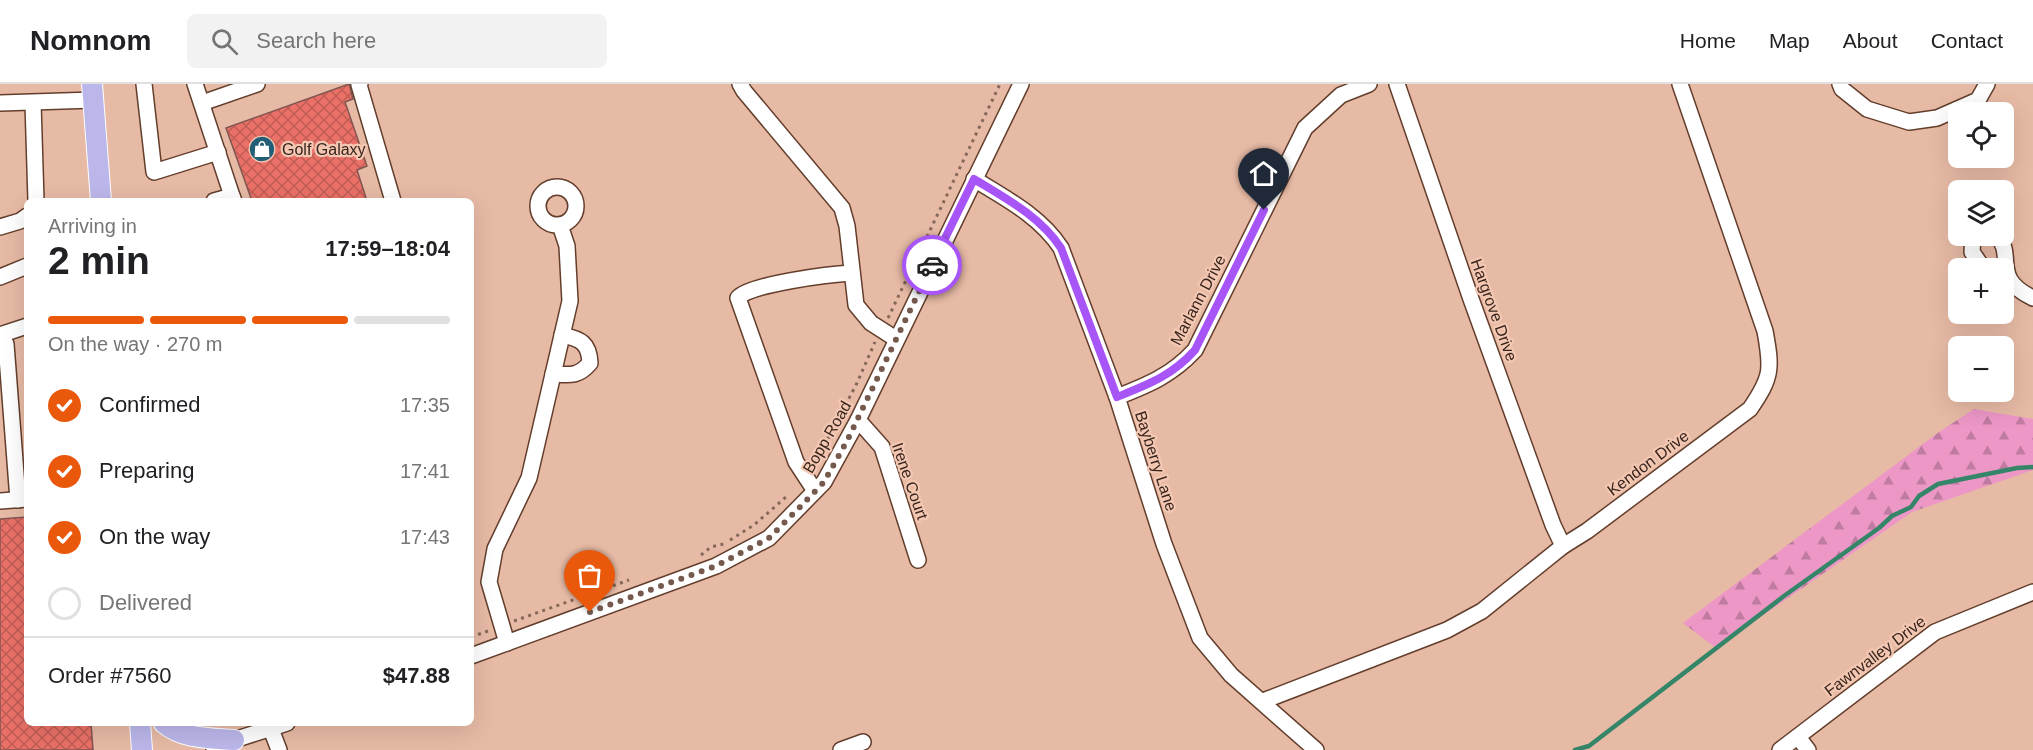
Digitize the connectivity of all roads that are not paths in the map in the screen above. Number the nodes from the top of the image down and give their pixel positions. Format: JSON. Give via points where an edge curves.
{"nodes":[{"id":1,"x":144,"y":84,"type":"edge"},
{"id":2,"x":195,"y":84,"type":"edge"},
{"id":3,"x":257,"y":84,"type":"edge"},
{"id":4,"x":360,"y":84,"type":"edge"},
{"id":5,"x":740,"y":84,"type":"edge"},
{"id":6,"x":1021,"y":84,"type":"edge"},
{"id":7,"x":1368,"y":84,"type":"edge"},
{"id":8,"x":1397,"y":84,"type":"edge"},
{"id":9,"x":1680,"y":84,"type":"edge"},
{"id":10,"x":1840,"y":84,"type":"edge"},
{"id":11,"x":1987,"y":84,"type":"edge"},
{"id":12,"x":93,"y":92,"type":"edge"},
{"id":13,"x":0,"y":103,"type":"edge"},
{"id":14,"x":33,"y":103,"type":"junction"},
{"id":15,"x":201,"y":103,"type":"junction"},
{"id":16,"x":218,"y":152,"type":"junction"},
{"id":17,"x":974,"y":179,"type":"junction"},
{"id":18,"x":36,"y":198,"type":"edge"},
{"id":19,"x":101,"y":198,"type":"edge"},
{"id":20,"x":233,"y":198,"type":"edge"},
{"id":21,"x":392,"y":198,"type":"edge"},
{"id":22,"x":24,"y":218,"type":"edge"},
{"id":23,"x":560,"y":225,"type":"dead end"},
{"id":24,"x":0,"y":227,"type":"edge"},
{"id":25,"x":24,"y":267,"type":"edge"},
{"id":26,"x":852,"y":273,"type":"junction"},
{"id":27,"x":0,"y":277,"type":"edge"},
{"id":28,"x":2014,"y":286,"type":"edge"},
{"id":29,"x":2033,"y":298,"type":"edge"},
{"id":30,"x":24,"y":327,"type":"edge"},
{"id":31,"x":562,"y":335,"type":"junction"},
{"id":32,"x":0,"y":336,"type":"edge"},
{"id":33,"x":896,"y":339,"type":"junction"},
{"id":34,"x":553,"y":374,"type":"junction"},
{"id":35,"x":1117,"y":397,"type":"junction"},
{"id":36,"x":858,"y":420,"type":"junction"},
{"id":37,"x":21,"y":463,"type":"edge"},
{"id":38,"x":815,"y":491,"type":"junction"},
{"id":39,"x":22,"y":499,"type":"edge"},
{"id":40,"x":0,"y":501,"type":"edge"},
{"id":41,"x":1563,"y":546,"type":"junction"},
{"id":42,"x":918,"y":560,"type":"dead end"},
{"id":43,"x":2033,"y":592,"type":"edge"},
{"id":44,"x":507,"y":643,"type":"junction"},
{"id":45,"x":474,"y":655,"type":"edge"},
{"id":46,"x":1263,"y":701,"type":"junction"},
{"id":47,"x":140,"y":726,"type":"edge"},
{"id":48,"x":168,"y":726,"type":"edge"},
{"id":49,"x":279,"y":726,"type":"edge"},
{"id":50,"x":271,"y":729,"type":"junction"},
{"id":51,"x":1797,"y":737,"type":"junction"},
{"id":52,"x":234,"y":740,"type":"junction"},
{"id":53,"x":863,"y":742,"type":"dead end"},
{"id":54,"x":142,"y":750,"type":"edge"},
{"id":55,"x":214,"y":750,"type":"edge"},
{"id":56,"x":279,"y":750,"type":"edge"},
{"id":57,"x":841,"y":750,"type":"edge"},
{"id":58,"x":1316,"y":750,"type":"edge"},
{"id":59,"x":1780,"y":750,"type":"edge"},
{"id":60,"x":1808,"y":750,"type":"edge"}],
"edges":[{"from":1,"to":16,"type":"street","via":[[154,172]]},
{"from":2,"to":15,"type":"street"},
{"from":3,"to":15,"type":"street"},
{"from":4,"to":21,"type":"street"},
{"from":5,"to":26,"type":"street","via":[[842,208]]},
{"from":6,"to":17,"type":"street","name":"Bopp Road"},
{"from":7,"to":35,"type":"street","name":"Marlann Drive","via":[[1341,95],[1305,128],[1195,350],[1162,378]]},
{"from":8,"to":41,"type":"street","name":"Hargrove Drive","via":[[1483,333]]},
{"from":9,"to":41,"type":"street","name":"Kendon Drive","via":[[1765,331],[1770,360],[1766,387],[1750,409]]},
{"from":10,"to":11,"type":"street","via":[[1867,109],[1909,122],[1937,118],[1978,100]]},
{"from":12,"to":14,"type":"street"},
{"from":12,"to":19,"type":"main road"},
{"from":13,"to":14,"type":"street"},
{"from":14,"to":18,"type":"street"},
{"from":15,"to":16,"type":"street"},
{"from":16,"to":20,"type":"street"},
{"from":17,"to":33,"type":"street","name":"Bopp Road"},
{"from":17,"to":35,"type":"street","name":"Bayberry Lane","via":[[1032,216],[1058,243]]},
{"from":22,"to":24,"type":"street"},
{"from":23,"to":31,"type":"street","via":[[567,246],[570,301]]},
{"from":25,"to":27,"type":"street"},
{"from":26,"to":33,"type":"street","via":[[856,305],[871,323]]},
{"from":26,"to":38,"type":"street","via":[[776,285],[738,298],[796,462]]},
{"from":28,"to":29,"type":"street"},
{"from":30,"to":32,"type":"street"},
{"from":31,"to":34,"type":"street"},
{"from":31,"to":34,"type":"street","via":[[584,344],[590,351],[590,363],[572,375]]},
{"from":32,"to":37,"type":"street","via":[[6,344]]},
{"from":33,"to":36,"type":"street","name":"Bopp Road"},
{"from":34,"to":44,"type":"street","via":[[529,478],[495,549],[489,582]]},
{"from":35,"to":46,"type":"street","name":"Bayberry Lane","via":[[1164,544],[1200,638],[1232,675]]},
{"from":36,"to":38,"type":"street","name":"Bopp Road","via":[[824,482]]},
{"from":36,"to":42,"type":"street","name":"Irene Court","via":[[882,447]]},
{"from":37,"to":39,"type":"street"},
{"from":38,"to":44,"type":"street","name":"Bopp Road","via":[[769,538],[716,566]]},
{"from":39,"to":40,"type":"street"},
{"from":41,"to":46,"type":"street","name":"Kendon Drive","via":[[1482,610],[1447,630]]},
{"from":43,"to":51,"type":"street","name":"Fawnvalley Drive","via":[[1935,632]]},
{"from":44,"to":45,"type":"street","name":"Bopp Road"},
{"from":46,"to":58,"type":"street","name":"Bayberry Lane"},
{"from":47,"to":54,"type":"main road"},
{"from":48,"to":52,"type":"main road","via":[[183,734]]},
{"from":49,"to":50,"type":"street"},
{"from":50,"to":52,"type":"street"},
{"from":50,"to":56,"type":"street"},
{"from":51,"to":59,"type":"street","name":"Fawnvalley Drive"},
{"from":51,"to":60,"type":"street"},
{"from":52,"to":55,"type":"street"},
{"from":53,"to":57,"type":"street"}]}
